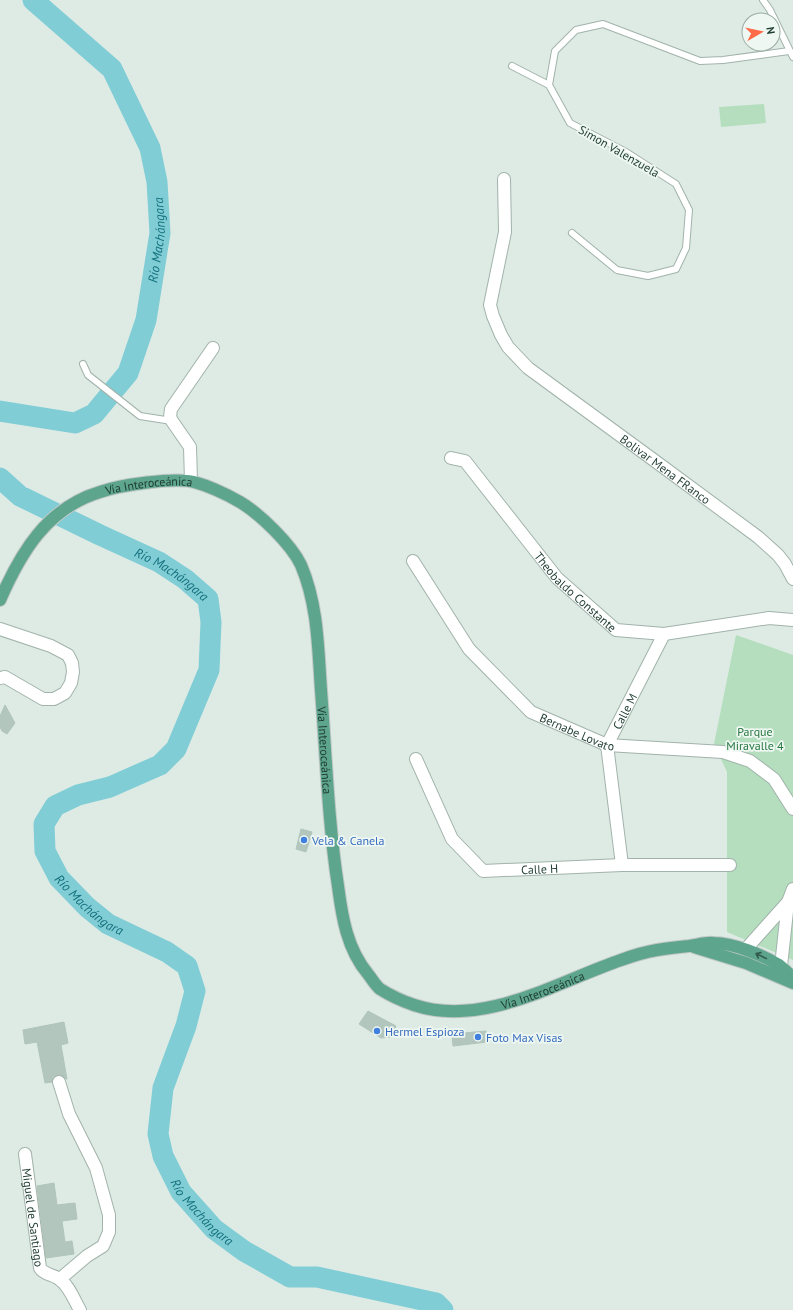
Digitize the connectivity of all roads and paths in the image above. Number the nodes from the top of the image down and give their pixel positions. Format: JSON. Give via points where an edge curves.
{"nodes":[{"id":1,"x":763,"y":0,"type":"edge"},
{"id":2,"x":791,"y":54,"type":"edge"},
{"id":3,"x":512,"y":66,"type":"dead end"},
{"id":4,"x":549,"y":85,"type":"junction"},
{"id":5,"x":504,"y":179,"type":"dead end"},
{"id":6,"x":572,"y":233,"type":"dead end"},
{"id":7,"x":213,"y":348,"type":"dead end"},
{"id":8,"x":83,"y":364,"type":"dead end"},
{"id":9,"x":172,"y":421,"type":"junction"},
{"id":10,"x":452,"y":458,"type":"dead end"},
{"id":11,"x":191,"y":481,"type":"junction"},
{"id":12,"x":413,"y":561,"type":"dead end"},
{"id":13,"x":793,"y":579,"type":"edge"},
{"id":14,"x":0,"y":600,"type":"edge"},
{"id":15,"x":793,"y":620,"type":"edge"},
{"id":16,"x":0,"y":629,"type":"edge"},
{"id":17,"x":664,"y":634,"type":"junction"},
{"id":18,"x":0,"y":678,"type":"edge"},
{"id":19,"x":607,"y":745,"type":"junction"},
{"id":20,"x":416,"y":759,"type":"dead end"},
{"id":21,"x":793,"y":809,"type":"edge"},
{"id":22,"x":622,"y":865,"type":"junction"},
{"id":23,"x":730,"y":865,"type":"dead end"},
{"id":24,"x":793,"y":889,"type":"edge"},
{"id":25,"x":788,"y":902,"type":"junction"},
{"id":26,"x":690,"y":946,"type":"junction"},
{"id":27,"x":746,"y":949,"type":"junction"},
{"id":28,"x":781,"y":966,"type":"junction"},
{"id":29,"x":793,"y":978,"type":"edge"},
{"id":30,"x":793,"y":982,"type":"edge"},
{"id":31,"x":59,"y":1082,"type":"dead end"},
{"id":32,"x":25,"y":1154,"type":"dead end"},
{"id":33,"x":60,"y":1279,"type":"junction"},
{"id":34,"x":80,"y":1310,"type":"edge"}],
"edges":[{"from":1,"to":2,"type":"lane"},
{"from":2,"to":4,"type":"lane","via":[[700,61],[603,24],[576,30],[555,51]]},
{"from":3,"to":4,"type":"lane"},
{"from":4,"to":6,"type":"lane","name":"Simon Valenzuela","via":[[570,123],[626,152],[676,184],[689,210],[686,248],[676,269],[648,276],[617,270]]},
{"from":5,"to":13,"type":"street","name":"Bolivar Mena FRanco","via":[[505,232],[490,305],[508,347],[528,368],[758,538],[778,555]]},
{"from":7,"to":9,"type":"street","via":[[171,409]]},
{"from":8,"to":9,"type":"lane","via":[[88,375],[140,416]]},
{"from":9,"to":11,"type":"street","via":[[190,447]]},
{"from":10,"to":17,"type":"street","name":"Theobaldo Constante","via":[[465,462],[557,578],[616,630]]},
{"from":11,"to":14,"type":"main road","name":"Vía Interoceánica","via":[[164,481],[107,489],[68,506],[48,523],[28,546],[11,574]]},
{"from":11,"to":26,"type":"main road","name":"Vía Interoceánica","via":[[228,495],[253,510],[280,536],[299,562],[312,596],[334,857],[342,914],[351,947],[363,969],[378,987],[399,1000],[420,1007],[443,1011],[471,1011],[514,1001],[620,960],[655,950]]},
{"from":12,"to":19,"type":"street","name":"Bernabe Lovato","via":[[469,649],[531,712]]},
{"from":15,"to":17,"type":"street","name":"Theobaldo Constante","via":[[769,618]]},
{"from":16,"to":18,"type":"street","via":[[68,654],[73,672],[71,684],[65,693],[54,699],[44,699],[5,677]]},
{"from":17,"to":19,"type":"street","name":"Calle M"},
{"from":19,"to":21,"type":"street","name":"Bernabe Lovato","via":[[724,752],[750,762],[774,779]]},
{"from":19,"to":22,"type":"street"},
{"from":20,"to":22,"type":"street","name":"Calle H","via":[[452,839],[483,871]]},
{"from":22,"to":23,"type":"street","name":"Calle H"},
{"from":24,"to":25,"type":"street"},
{"from":25,"to":27,"type":"street"},
{"from":25,"to":28,"type":"street"},
{"from":26,"to":27,"type":"main road","name":"Vía Interoceánica","via":[[713,942]]},
{"from":26,"to":30,"type":"main road","name":"Vía Interoceánica","via":[[746,963]]},
{"from":28,"to":27,"type":"main road","name":"Vía Interoceánica","one_way":true},
{"from":28,"to":29,"type":"main road","name":"Vía Interoceánica"},
{"from":31,"to":33,"type":"street","via":[[69,1114],[96,1168],[109,1214],[109,1232],[103,1246]]},
{"from":32,"to":33,"type":"street","name":"Miguel de Santiago","via":[[40,1268],[43,1272]]},
{"from":33,"to":34,"type":"street","name":"Miguel de Santiago"}]}
